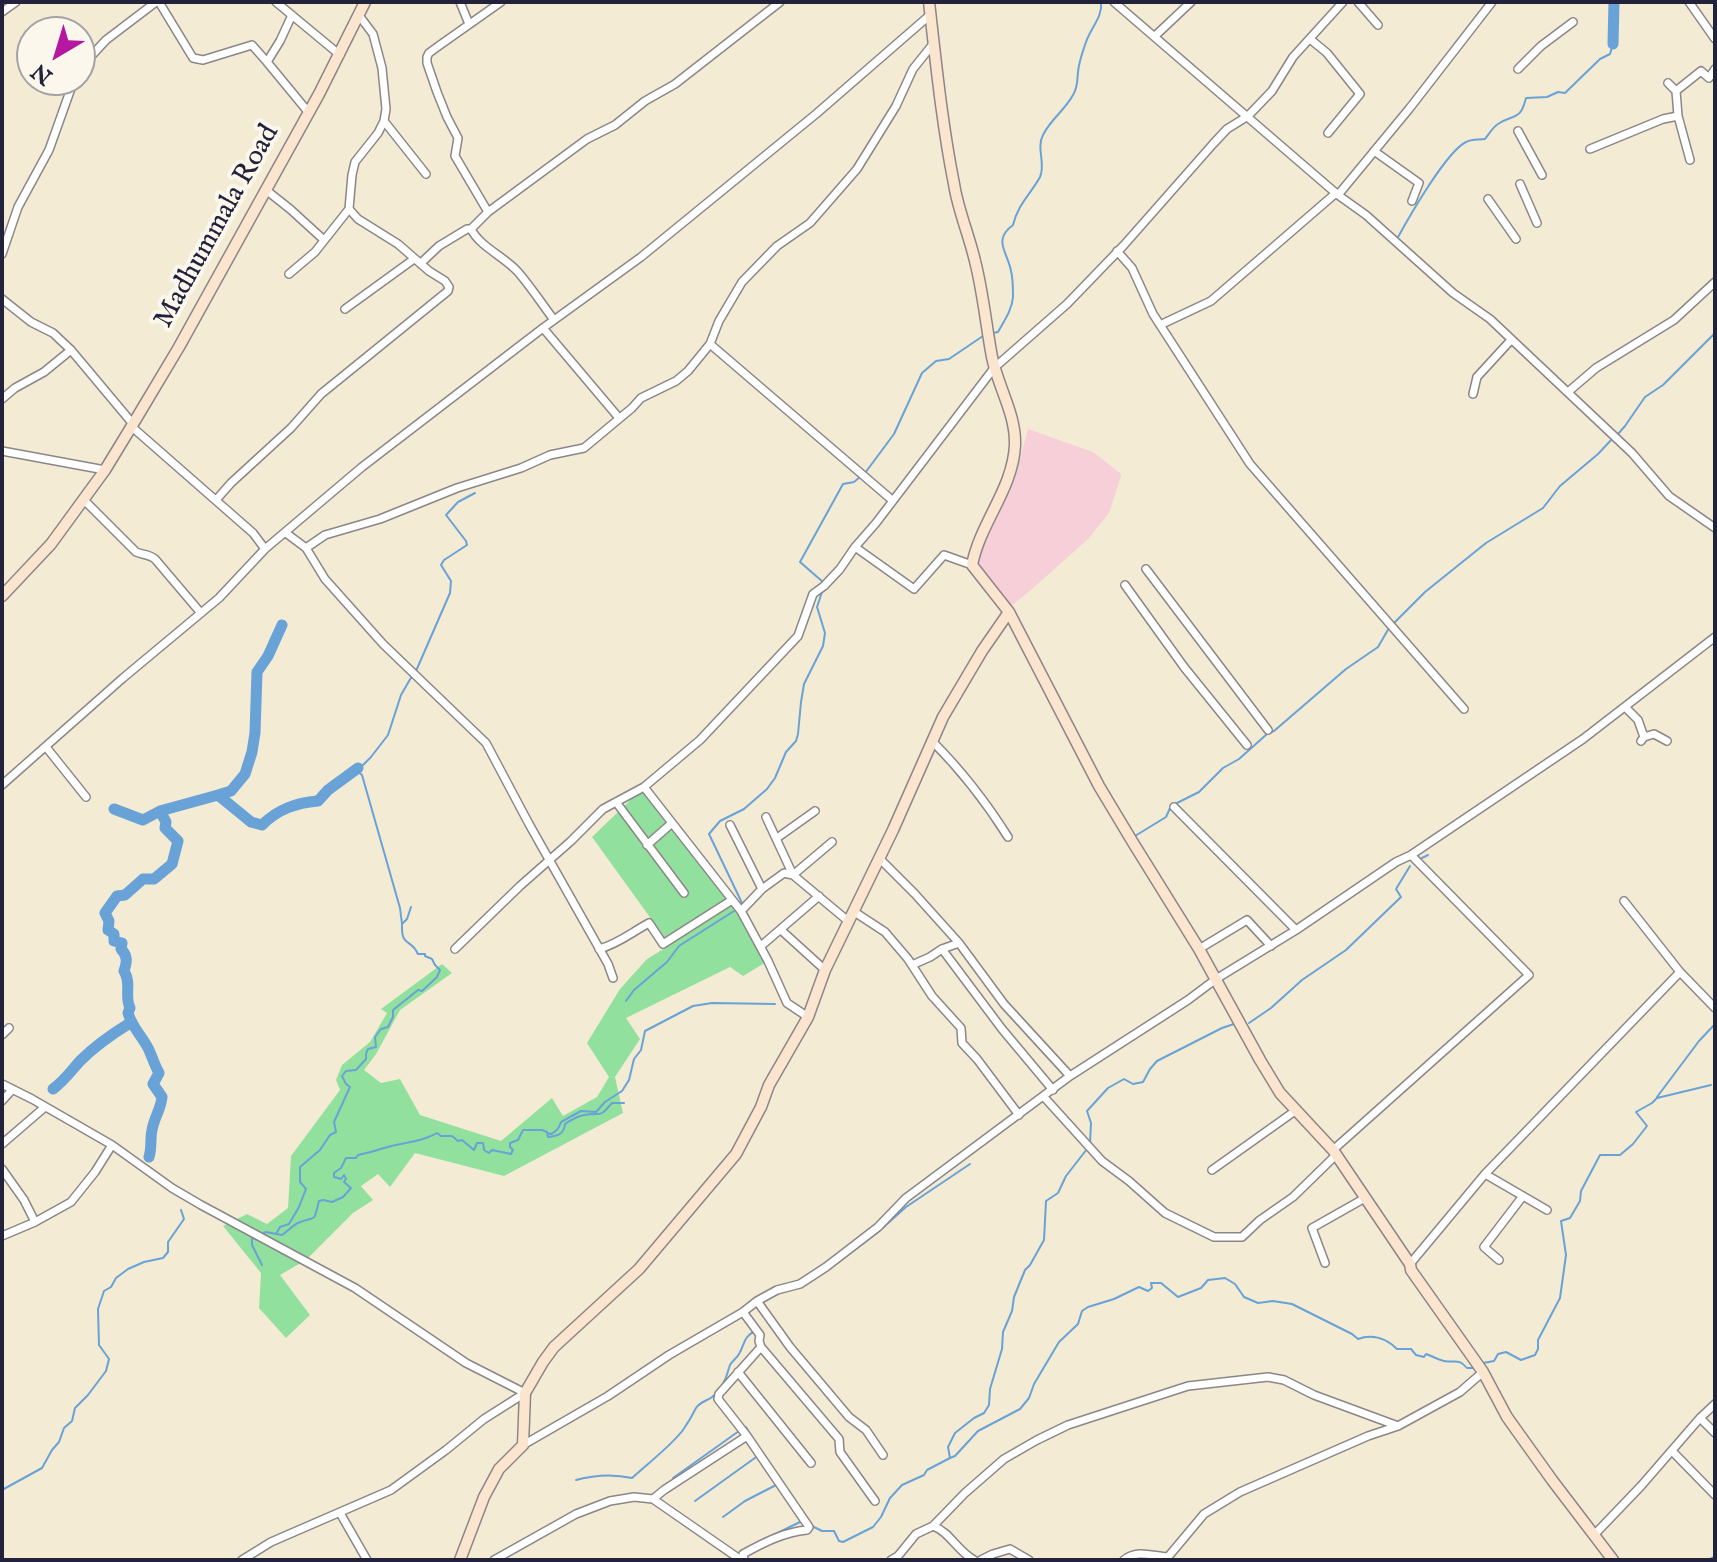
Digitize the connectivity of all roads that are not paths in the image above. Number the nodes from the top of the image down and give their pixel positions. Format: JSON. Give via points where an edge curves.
{"nodes":[{"id":1,"x":16,"y":2,"type":"edge"},
{"id":2,"x":158,"y":2,"type":"edge"},
{"id":3,"x":276,"y":2,"type":"edge"},
{"id":4,"x":365,"y":2,"type":"edge"},
{"id":5,"x":460,"y":2,"type":"edge"},
{"id":6,"x":501,"y":2,"type":"edge"},
{"id":7,"x":780,"y":2,"type":"edge"},
{"id":8,"x":929,"y":2,"type":"edge"},
{"id":9,"x":1114,"y":2,"type":"edge"},
{"id":10,"x":1191,"y":2,"type":"edge"},
{"id":11,"x":1343,"y":2,"type":"edge"},
{"id":12,"x":1358,"y":2,"type":"edge"},
{"id":13,"x":1492,"y":2,"type":"edge"},
{"id":14,"x":1689,"y":2,"type":"edge"},
{"id":15,"x":2,"y":12,"type":"edge"},
{"id":16,"x":358,"y":14,"type":"junction"},
{"id":17,"x":292,"y":15,"type":"junction"},
{"id":18,"x":930,"y":15,"type":"junction"},
{"id":19,"x":1573,"y":22,"type":"dead end"},
{"id":20,"x":469,"y":24,"type":"junction"},
{"id":21,"x":1378,"y":25,"type":"dead end"},
{"id":22,"x":1155,"y":36,"type":"junction"},
{"id":23,"x":1310,"y":39,"type":"junction"},
{"id":24,"x":1715,"y":39,"type":"edge"},
{"id":25,"x":933,"y":44,"type":"junction"},
{"id":26,"x":96,"y":51,"type":"edge"},
{"id":27,"x":340,"y":55,"type":"junction"},
{"id":28,"x":267,"y":62,"type":"junction"},
{"id":29,"x":1518,"y":69,"type":"dead end"},
{"id":30,"x":1715,"y":69,"type":"edge"},
{"id":31,"x":1668,"y":83,"type":"dead end"},
{"id":32,"x":1676,"y":91,"type":"junction"},
{"id":33,"x":68,"y":96,"type":"edge"},
{"id":34,"x":309,"y":113,"type":"junction"},
{"id":35,"x":1248,"y":116,"type":"junction"},
{"id":36,"x":1678,"y":116,"type":"junction"},
{"id":37,"x":384,"y":121,"type":"junction"},
{"id":38,"x":1518,"y":131,"type":"dead end"},
{"id":39,"x":1328,"y":133,"type":"dead end"},
{"id":40,"x":1590,"y":149,"type":"dead end"},
{"id":41,"x":1374,"y":151,"type":"junction"},
{"id":42,"x":1690,"y":160,"type":"dead end"},
{"id":43,"x":426,"y":174,"type":"dead end"},
{"id":44,"x":1542,"y":175,"type":"dead end"},
{"id":45,"x":1520,"y":184,"type":"dead end"},
{"id":46,"x":266,"y":190,"type":"junction"},
{"id":47,"x":1337,"y":194,"type":"junction"},
{"id":48,"x":1488,"y":199,"type":"dead end"},
{"id":49,"x":1412,"y":201,"type":"dead end"},
{"id":50,"x":349,"y":209,"type":"junction"},
{"id":51,"x":488,"y":212,"type":"junction"},
{"id":52,"x":1537,"y":223,"type":"dead end"},
{"id":53,"x":471,"y":229,"type":"junction"},
{"id":54,"x":1516,"y":239,"type":"dead end"},
{"id":55,"x":324,"y":240,"type":"junction"},
{"id":56,"x":1117,"y":251,"type":"junction"},
{"id":57,"x":2,"y":254,"type":"edge"},
{"id":58,"x":418,"y":261,"type":"junction"},
{"id":59,"x":289,"y":274,"type":"dead end"},
{"id":60,"x":1715,"y":282,"type":"edge"},
{"id":61,"x":2,"y":299,"type":"edge"},
{"id":62,"x":345,"y":309,"type":"dead end"},
{"id":63,"x":554,"y":320,"type":"junction"},
{"id":64,"x":1160,"y":325,"type":"junction"},
{"id":65,"x":543,"y":328,"type":"junction"},
{"id":66,"x":1511,"y":340,"type":"junction"},
{"id":67,"x":710,"y":344,"type":"junction"},
{"id":68,"x":71,"y":350,"type":"junction"},
{"id":69,"x":994,"y":368,"type":"junction"},
{"id":70,"x":1568,"y":392,"type":"junction"},
{"id":71,"x":1473,"y":394,"type":"dead end"},
{"id":72,"x":2,"y":399,"type":"edge"},
{"id":73,"x":619,"y":418,"type":"junction"},
{"id":74,"x":132,"y":425,"type":"junction"},
{"id":75,"x":2,"y":451,"type":"edge"},
{"id":76,"x":105,"y":470,"type":"junction"},
{"id":77,"x":83,"y":499,"type":"junction"},
{"id":78,"x":216,"y":500,"type":"junction"},
{"id":79,"x":892,"y":500,"type":"junction"},
{"id":80,"x":1715,"y":528,"type":"edge"},
{"id":81,"x":286,"y":533,"type":"junction"},
{"id":82,"x":855,"y":547,"type":"junction"},
{"id":83,"x":306,"y":548,"type":"junction"},
{"id":84,"x":265,"y":549,"type":"junction"},
{"id":85,"x":972,"y":565,"type":"junction"},
{"id":86,"x":1146,"y":569,"type":"dead end"},
{"id":87,"x":1125,"y":585,"type":"dead end"},
{"id":88,"x":2,"y":596,"type":"edge"},
{"id":89,"x":200,"y":612,"type":"junction"},
{"id":90,"x":1009,"y":612,"type":"junction"},
{"id":91,"x":1715,"y":637,"type":"edge"},
{"id":92,"x":1625,"y":707,"type":"junction"},
{"id":93,"x":1464,"y":709,"type":"dead end"},
{"id":94,"x":1268,"y":730,"type":"dead end"},
{"id":95,"x":932,"y":741,"type":"junction"},
{"id":96,"x":1667,"y":741,"type":"dead end"},
{"id":97,"x":1247,"y":745,"type":"dead end"},
{"id":98,"x":46,"y":747,"type":"junction"},
{"id":99,"x":2,"y":785,"type":"edge"},
{"id":100,"x":644,"y":787,"type":"junction"},
{"id":101,"x":86,"y":797,"type":"dead end"},
{"id":102,"x":616,"y":802,"type":"junction"},
{"id":103,"x":1174,"y":807,"type":"dead end"},
{"id":104,"x":815,"y":811,"type":"dead end"},
{"id":105,"x":766,"y":817,"type":"dead end"},
{"id":106,"x":672,"y":823,"type":"junction"},
{"id":107,"x":730,"y":825,"type":"dead end"},
{"id":108,"x":1008,"y":837,"type":"dead end"},
{"id":109,"x":777,"y":838,"type":"junction"},
{"id":110,"x":832,"y":842,"type":"dead end"},
{"id":111,"x":647,"y":845,"type":"junction"},
{"id":112,"x":1411,"y":855,"type":"junction"},
{"id":113,"x":879,"y":858,"type":"junction"},
{"id":114,"x":548,"y":860,"type":"junction"},
{"id":115,"x":793,"y":875,"type":"junction"},
{"id":116,"x":762,"y":889,"type":"junction"},
{"id":117,"x":684,"y":893,"type":"dead end"},
{"id":118,"x":819,"y":896,"type":"junction"},
{"id":119,"x":732,"y":900,"type":"junction"},
{"id":120,"x":1624,"y":901,"type":"dead end"},
{"id":121,"x":741,"y":911,"type":"junction"},
{"id":122,"x":850,"y":916,"type":"junction"},
{"id":123,"x":781,"y":930,"type":"junction"},
{"id":124,"x":1296,"y":930,"type":"junction"},
{"id":125,"x":959,"y":943,"type":"junction"},
{"id":126,"x":761,"y":946,"type":"junction"},
{"id":127,"x":1271,"y":946,"type":"junction"},
{"id":128,"x":455,"y":949,"type":"dead end"},
{"id":129,"x":599,"y":949,"type":"junction"},
{"id":130,"x":942,"y":949,"type":"junction"},
{"id":131,"x":1199,"y":949,"type":"junction"},
{"id":132,"x":912,"y":965,"type":"junction"},
{"id":133,"x":825,"y":970,"type":"junction"},
{"id":134,"x":1680,"y":972,"type":"junction"},
{"id":135,"x":613,"y":978,"type":"dead end"},
{"id":136,"x":1216,"y":979,"type":"junction"},
{"id":137,"x":1715,"y":1008,"type":"edge"},
{"id":138,"x":808,"y":1017,"type":"junction"},
{"id":139,"x":9,"y":1028,"type":"dead end"},
{"id":140,"x":2,"y":1035,"type":"edge"},
{"id":141,"x":1070,"y":1076,"type":"junction"},
{"id":142,"x":2,"y":1084,"type":"edge"},
{"id":143,"x":12,"y":1090,"type":"junction"},
{"id":144,"x":1053,"y":1090,"type":"junction"},
{"id":145,"x":1044,"y":1097,"type":"junction"},
{"id":146,"x":2,"y":1101,"type":"edge"},
{"id":147,"x":45,"y":1107,"type":"junction"},
{"id":148,"x":1295,"y":1111,"type":"junction"},
{"id":149,"x":1019,"y":1115,"type":"junction"},
{"id":150,"x":2,"y":1144,"type":"edge"},
{"id":151,"x":112,"y":1145,"type":"junction"},
{"id":152,"x":1334,"y":1152,"type":"junction"},
{"id":153,"x":2,"y":1169,"type":"edge"},
{"id":154,"x":1212,"y":1170,"type":"dead end"},
{"id":155,"x":1485,"y":1174,"type":"junction"},
{"id":156,"x":1523,"y":1196,"type":"junction"},
{"id":157,"x":1365,"y":1198,"type":"junction"},
{"id":158,"x":1547,"y":1210,"type":"dead end"},
{"id":159,"x":35,"y":1222,"type":"junction"},
{"id":160,"x":2,"y":1236,"type":"edge"},
{"id":161,"x":1499,"y":1260,"type":"dead end"},
{"id":162,"x":1325,"y":1263,"type":"dead end"},
{"id":163,"x":1410,"y":1264,"type":"junction"},
{"id":164,"x":757,"y":1301,"type":"junction"},
{"id":165,"x":743,"y":1312,"type":"junction"},
{"id":166,"x":761,"y":1347,"type":"junction"},
{"id":167,"x":738,"y":1372,"type":"junction"},
{"id":168,"x":1483,"y":1372,"type":"junction"},
{"id":169,"x":525,"y":1393,"type":"junction"},
{"id":170,"x":1715,"y":1404,"type":"edge"},
{"id":171,"x":1700,"y":1418,"type":"junction"},
{"id":172,"x":1398,"y":1426,"type":"junction"},
{"id":173,"x":1715,"y":1433,"type":"edge"},
{"id":174,"x":747,"y":1436,"type":"junction"},
{"id":175,"x":523,"y":1445,"type":"junction"},
{"id":176,"x":1672,"y":1451,"type":"junction"},
{"id":177,"x":883,"y":1455,"type":"dead end"},
{"id":178,"x":811,"y":1463,"type":"dead end"},
{"id":179,"x":1715,"y":1495,"type":"edge"},
{"id":180,"x":653,"y":1499,"type":"junction"},
{"id":181,"x":875,"y":1501,"type":"dead end"},
{"id":182,"x":340,"y":1513,"type":"junction"},
{"id":183,"x":933,"y":1526,"type":"junction"},
{"id":184,"x":1595,"y":1534,"type":"junction"},
{"id":185,"x":459,"y":1559,"type":"edge"},
{"id":186,"x":500,"y":1559,"type":"edge"},
{"id":187,"x":242,"y":1560,"type":"edge"},
{"id":188,"x":367,"y":1560,"type":"edge"},
{"id":189,"x":743,"y":1560,"type":"edge"},
{"id":190,"x":891,"y":1560,"type":"edge"},
{"id":191,"x":974,"y":1560,"type":"edge"},
{"id":192,"x":981,"y":1560,"type":"edge"},
{"id":193,"x":1029,"y":1560,"type":"edge"},
{"id":194,"x":1124,"y":1560,"type":"edge"},
{"id":195,"x":1613,"y":1560,"type":"edge"}],
"edges":[{"from":1,"to":15,"type":"street"},
{"from":2,"to":26,"type":"street"},
{"from":2,"to":28,"type":"street","via":[[193,58],[203,60],[252,45]]},
{"from":3,"to":17,"type":"street"},
{"from":4,"to":16,"type":"street","name":"Madhummala Road"},
{"from":5,"to":20,"type":"street"},
{"from":6,"to":20,"type":"street"},
{"from":7,"to":51,"type":"street","via":[[675,84],[587,139]]},
{"from":8,"to":18,"type":"street"},
{"from":9,"to":22,"type":"street"},
{"from":10,"to":22,"type":"street"},
{"from":11,"to":23,"type":"street"},
{"from":12,"to":21,"type":"street"},
{"from":13,"to":41,"type":"street"},
{"from":14,"to":24,"type":"street"},
{"from":16,"to":27,"type":"street","name":"Madhummala Road"},
{"from":16,"to":37,"type":"street","via":[[373,34],[382,68]]},
{"from":17,"to":27,"type":"street"},
{"from":17,"to":28,"type":"street"},
{"from":18,"to":25,"type":"street"},
{"from":18,"to":63,"type":"street","via":[[641,257]]},
{"from":19,"to":29,"type":"street"},
{"from":20,"to":51,"type":"street","via":[[429,53],[427,63],[458,138],[455,156]]},
{"from":22,"to":35,"type":"street"},
{"from":23,"to":35,"type":"street"},
{"from":23,"to":39,"type":"street","via":[[1360,94]]},
{"from":25,"to":67,"type":"street","via":[[913,69],[857,169],[810,223],[777,246],[742,282]]},
{"from":25,"to":69,"type":"street","via":[[954,187],[976,263]]},
{"from":27,"to":34,"type":"street","name":"Madhummala Road"},
{"from":28,"to":34,"type":"street"},
{"from":30,"to":32,"type":"street","via":[[1709,78],[1701,71]]},
{"from":31,"to":32,"type":"street"},
{"from":32,"to":36,"type":"street"},
{"from":33,"to":57,"type":"street"},
{"from":34,"to":46,"type":"street","name":"Madhummala Road"},
{"from":35,"to":47,"type":"street"},
{"from":35,"to":56,"type":"street","via":[[1227,129]]},
{"from":36,"to":40,"type":"street"},
{"from":36,"to":42,"type":"street"},
{"from":37,"to":43,"type":"street"},
{"from":37,"to":50,"type":"street","via":[[355,162]]},
{"from":38,"to":44,"type":"street"},
{"from":41,"to":47,"type":"street"},
{"from":41,"to":49,"type":"street","via":[[1419,183]]},
{"from":45,"to":52,"type":"street"},
{"from":46,"to":55,"type":"street"},
{"from":46,"to":74,"type":"street","name":"Madhummala Road"},
{"from":47,"to":64,"type":"street","via":[[1211,301]]},
{"from":47,"to":66,"type":"street"},
{"from":48,"to":54,"type":"street"},
{"from":50,"to":55,"type":"street"},
{"from":50,"to":58,"type":"street"},
{"from":51,"to":53,"type":"street"},
{"from":53,"to":58,"type":"street"},
{"from":53,"to":63,"type":"street","via":[[520,274]]},
{"from":55,"to":59,"type":"street"},
{"from":56,"to":64,"type":"street","via":[[1132,268]]},
{"from":56,"to":69,"type":"street"},
{"from":58,"to":62,"type":"street"},
{"from":58,"to":78,"type":"street","via":[[445,281],[448,291],[321,394]]},
{"from":60,"to":70,"type":"street","via":[[1674,320],[1596,368]]},
{"from":61,"to":68,"type":"street"},
{"from":63,"to":65,"type":"street"},
{"from":64,"to":93,"type":"street","via":[[1250,464]]},
{"from":65,"to":73,"type":"street"},
{"from":65,"to":81,"type":"street","via":[[362,467]]},
{"from":66,"to":70,"type":"street"},
{"from":66,"to":71,"type":"street","via":[[1477,377]]},
{"from":67,"to":73,"type":"street","via":[[676,381],[641,398]]},
{"from":67,"to":79,"type":"street"},
{"from":68,"to":72,"type":"street"},
{"from":68,"to":74,"type":"street"},
{"from":69,"to":79,"type":"street"},
{"from":69,"to":85,"type":"street","via":[[1014,423],[1015,447],[1011,470]]},
{"from":70,"to":80,"type":"street","via":[[1669,496]]},
{"from":73,"to":83,"type":"street","via":[[584,448],[550,455],[325,535]]},
{"from":74,"to":76,"type":"street","name":"Madhummala Road"},
{"from":74,"to":78,"type":"street"},
{"from":75,"to":76,"type":"street"},
{"from":76,"to":77,"type":"street","name":"Madhummala Road"},
{"from":77,"to":88,"type":"street","name":"Madhummala Road","via":[[51,544]]},
{"from":77,"to":89,"type":"street","via":[[136,552],[152,557]]},
{"from":78,"to":84,"type":"street"},
{"from":79,"to":82,"type":"street"},
{"from":81,"to":83,"type":"street"},
{"from":81,"to":84,"type":"street"},
{"from":82,"to":85,"type":"street","via":[[914,589],[944,555]]},
{"from":82,"to":100,"type":"street","via":[[813,594],[798,636],[700,740]]},
{"from":83,"to":114,"type":"street","via":[[325,579],[383,644],[486,743]]},
{"from":84,"to":89,"type":"street"},
{"from":85,"to":90,"type":"street"},
{"from":86,"to":94,"type":"street"},
{"from":87,"to":97,"type":"street"},
{"from":89,"to":98,"type":"street"},
{"from":90,"to":95,"type":"street"},
{"from":90,"to":131,"type":"street","via":[[1099,786]]},
{"from":91,"to":92,"type":"street"},
{"from":92,"to":96,"type":"street","via":[[1638,720],[1643,739],[1654,734]]},
{"from":92,"to":112,"type":"street"},
{"from":95,"to":108,"type":"street","via":[[992,810]]},
{"from":95,"to":113,"type":"street"},
{"from":98,"to":99,"type":"street"},
{"from":98,"to":101,"type":"street"},
{"from":100,"to":102,"type":"street"},
{"from":100,"to":106,"type":"street"},
{"from":102,"to":111,"type":"street"},
{"from":102,"to":114,"type":"street"},
{"from":103,"to":124,"type":"street"},
{"from":104,"to":109,"type":"street"},
{"from":105,"to":109,"type":"street"},
{"from":106,"to":111,"type":"street"},
{"from":106,"to":119,"type":"street"},
{"from":107,"to":116,"type":"street"},
{"from":109,"to":115,"type":"street"},
{"from":110,"to":115,"type":"street"},
{"from":111,"to":117,"type":"street"},
{"from":112,"to":124,"type":"street"},
{"from":112,"to":152,"type":"street","via":[[1529,975]]},
{"from":113,"to":122,"type":"street"},
{"from":113,"to":125,"type":"street"},
{"from":114,"to":128,"type":"street"},
{"from":114,"to":129,"type":"street"},
{"from":115,"to":116,"type":"street","via":[[784,873]]},
{"from":115,"to":118,"type":"street"},
{"from":116,"to":121,"type":"street"},
{"from":118,"to":122,"type":"street"},
{"from":118,"to":123,"type":"street"},
{"from":119,"to":121,"type":"street"},
{"from":119,"to":129,"type":"street","via":[[663,944],[649,923]]},
{"from":120,"to":134,"type":"street"},
{"from":121,"to":126,"type":"street"},
{"from":122,"to":132,"type":"street","via":[[885,932]]},
{"from":122,"to":133,"type":"street"},
{"from":123,"to":126,"type":"street"},
{"from":123,"to":133,"type":"street"},
{"from":124,"to":127,"type":"street"},
{"from":125,"to":130,"type":"street"},
{"from":125,"to":141,"type":"street","via":[[1004,1004]]},
{"from":126,"to":138,"type":"street","via":[[787,1003]]},
{"from":127,"to":131,"type":"street","via":[[1247,920]]},
{"from":127,"to":136,"type":"street"},
{"from":129,"to":135,"type":"street"},
{"from":130,"to":132,"type":"street"},
{"from":130,"to":144,"type":"street"},
{"from":131,"to":136,"type":"street"},
{"from":132,"to":149,"type":"street","via":[[961,1028],[962,1043]]},
{"from":133,"to":138,"type":"street"},
{"from":134,"to":137,"type":"street"},
{"from":134,"to":155,"type":"street"},
{"from":136,"to":141,"type":"street"},
{"from":136,"to":148,"type":"street"},
{"from":138,"to":169,"type":"street","via":[[736,1154],[639,1269],[554,1347]]},
{"from":139,"to":140,"type":"street"},
{"from":141,"to":144,"type":"street"},
{"from":142,"to":143,"type":"street"},
{"from":143,"to":146,"type":"street"},
{"from":143,"to":147,"type":"street"},
{"from":144,"to":145,"type":"street"},
{"from":145,"to":149,"type":"street"},
{"from":145,"to":152,"type":"street","via":[[1102,1161],[1165,1213],[1214,1237],[1242,1237],[1293,1197]]},
{"from":147,"to":150,"type":"street"},
{"from":147,"to":151,"type":"street"},
{"from":148,"to":152,"type":"street"},
{"from":148,"to":154,"type":"street"},
{"from":149,"to":164,"type":"street","via":[[906,1198],[826,1267]]},
{"from":151,"to":159,"type":"street","via":[[71,1202]]},
{"from":151,"to":169,"type":"street","via":[[180,1193],[355,1288],[466,1363]]},
{"from":152,"to":157,"type":"street"},
{"from":153,"to":159,"type":"street"},
{"from":155,"to":156,"type":"street"},
{"from":155,"to":163,"type":"street"},
{"from":156,"to":158,"type":"street"},
{"from":156,"to":161,"type":"street","via":[[1484,1247]]},
{"from":157,"to":162,"type":"street","via":[[1312,1228]]},
{"from":157,"to":163,"type":"street"},
{"from":159,"to":160,"type":"street"},
{"from":163,"to":168,"type":"street"},
{"from":164,"to":165,"type":"street"},
{"from":164,"to":177,"type":"street"},
{"from":165,"to":166,"type":"street","via":[[760,1335]]},
{"from":165,"to":175,"type":"street"},
{"from":166,"to":167,"type":"street"},
{"from":166,"to":181,"type":"street","via":[[839,1439],[840,1452]]},
{"from":167,"to":174,"type":"street","via":[[718,1399]]},
{"from":167,"to":178,"type":"street"},
{"from":168,"to":172,"type":"street","via":[[1460,1392]]},
{"from":168,"to":184,"type":"street","via":[[1507,1417]]},
{"from":169,"to":175,"type":"street"},
{"from":169,"to":182,"type":"street","via":[[391,1490]]},
{"from":170,"to":171,"type":"street"},
{"from":171,"to":173,"type":"street"},
{"from":171,"to":176,"type":"street"},
{"from":172,"to":183,"type":"street","via":[[1284,1380],[1188,1386],[1068,1425],[1015,1452]]},
{"from":172,"to":194,"type":"street","via":[[1240,1492],[1204,1514],[1168,1557],[1140,1552]]},
{"from":174,"to":180,"type":"street"},
{"from":174,"to":189,"type":"street","via":[[809,1527],[750,1550]]},
{"from":175,"to":185,"type":"street","via":[[499,1469]]},
{"from":176,"to":179,"type":"street"},
{"from":176,"to":184,"type":"street"},
{"from":180,"to":186,"type":"street","via":[[610,1501],[576,1514]]},
{"from":180,"to":189,"type":"street"},
{"from":182,"to":187,"type":"street"},
{"from":182,"to":188,"type":"street"},
{"from":183,"to":190,"type":"street","via":[[916,1534]]},
{"from":183,"to":191,"type":"street","via":[[943,1529]]},
{"from":184,"to":195,"type":"street"},
{"from":192,"to":193,"type":"street","via":[[1010,1549]]}]}
